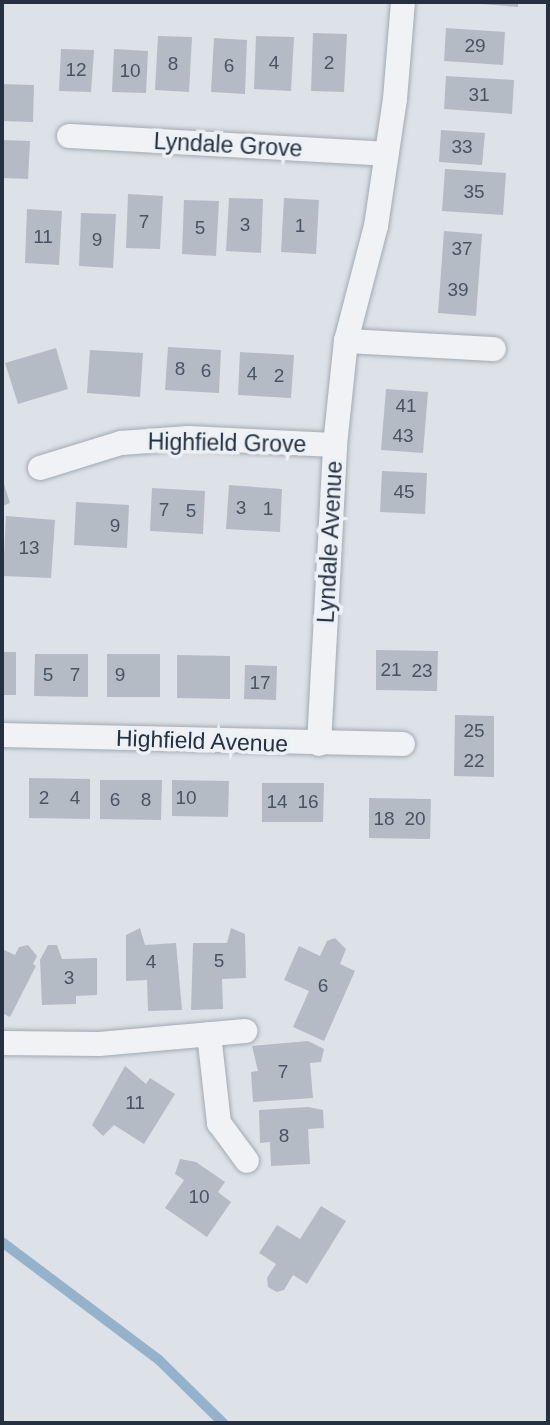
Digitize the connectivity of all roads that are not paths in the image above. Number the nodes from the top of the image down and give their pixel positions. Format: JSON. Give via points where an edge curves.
{"nodes":[{"id":1,"x":403,"y":2,"type":"edge"},
{"id":2,"x":69,"y":136,"type":"dead end"},
{"id":3,"x":386,"y":154,"type":"junction"},
{"id":4,"x":346,"y":341,"type":"junction"},
{"id":5,"x":494,"y":349,"type":"dead end"},
{"id":6,"x":335,"y":445,"type":"junction"},
{"id":7,"x":40,"y":468,"type":"dead end"},
{"id":8,"x":2,"y":735,"type":"edge"},
{"id":9,"x":319,"y":744,"type":"junction"},
{"id":10,"x":403,"y":744,"type":"dead end"},
{"id":11,"x":245,"y":1031,"type":"dead end"},
{"id":12,"x":209,"y":1034,"type":"junction"},
{"id":13,"x":2,"y":1044,"type":"edge"},
{"id":14,"x":247,"y":1161,"type":"dead end"}],
"edges":[{"from":1,"to":3,"type":"street","name":"Lyndale Avenue"},
{"from":2,"to":3,"type":"street","name":"Lyndale Grove"},
{"from":3,"to":4,"type":"street","name":"Lyndale Avenue","via":[[376,226]]},
{"from":4,"to":5,"type":"street"},
{"from":4,"to":6,"type":"street","name":"Lyndale Avenue"},
{"from":6,"to":7,"type":"street","name":"Highfield Grove","via":[[188,439],[135,442]]},
{"from":6,"to":9,"type":"street","name":"Lyndale Avenue"},
{"from":8,"to":9,"type":"street","name":"Highfield Avenue"},
{"from":9,"to":10,"type":"street","name":"Highfield Avenue"},
{"from":11,"to":12,"type":"street"},
{"from":12,"to":13,"type":"street","via":[[99,1044]]},
{"from":12,"to":14,"type":"street","via":[[219,1123]]}]}
